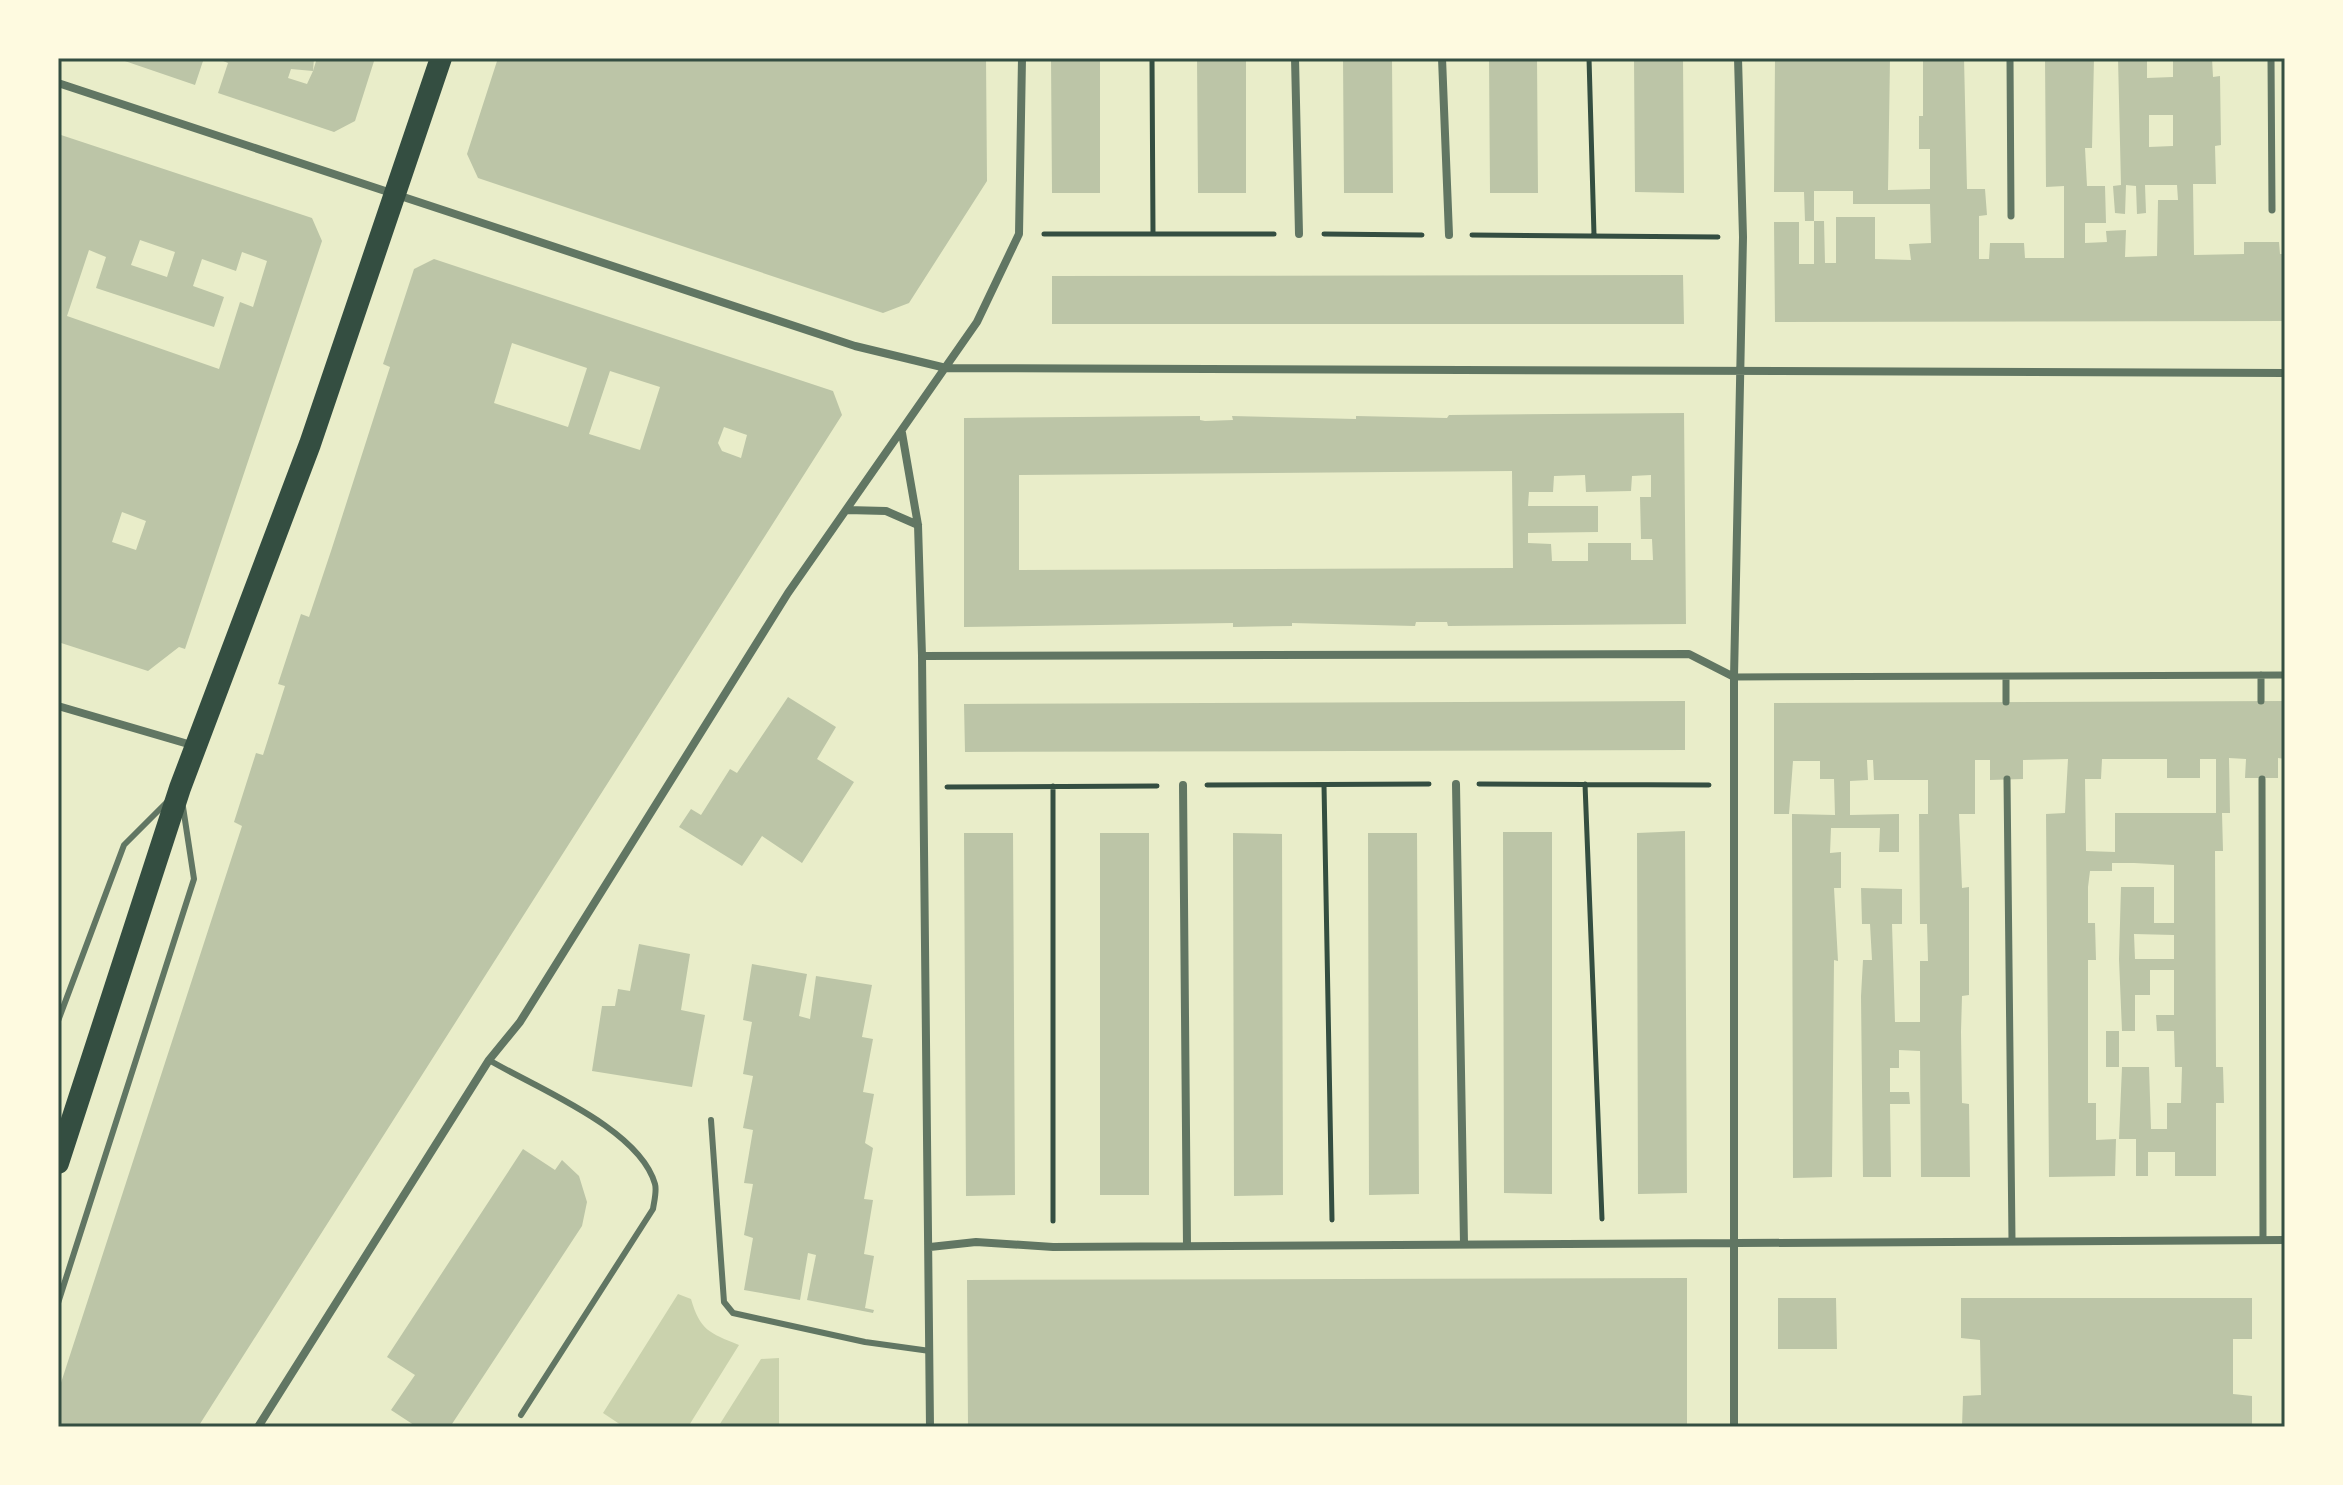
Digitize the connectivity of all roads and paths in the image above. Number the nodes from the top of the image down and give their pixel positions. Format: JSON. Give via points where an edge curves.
{"nodes":[{"id":1,"x":441,"y":58,"type":"edge"},
{"id":2,"x":1022,"y":58,"type":"edge"},
{"id":3,"x":1152,"y":58,"type":"edge"},
{"id":4,"x":1295,"y":58,"type":"edge"},
{"id":5,"x":1442,"y":58,"type":"edge"},
{"id":6,"x":1589,"y":58,"type":"edge"},
{"id":7,"x":1738,"y":58,"type":"edge"},
{"id":8,"x":2010,"y":58,"type":"edge"},
{"id":9,"x":2271,"y":58,"type":"edge"},
{"id":10,"x":58,"y":83,"type":"edge"},
{"id":11,"x":397,"y":195,"type":"junction"},
{"id":12,"x":2272,"y":210,"type":"dead end"},
{"id":13,"x":2011,"y":216,"type":"dead end"},
{"id":14,"x":1019,"y":234,"type":"junction"},
{"id":15,"x":1153,"y":234,"type":"junction"},
{"id":16,"x":1299,"y":234,"type":"junction"},
{"id":17,"x":1449,"y":235,"type":"junction"},
{"id":18,"x":1594,"y":235,"type":"junction"},
{"id":19,"x":1743,"y":237,"type":"junction"},
{"id":20,"x":946,"y":368,"type":"junction"},
{"id":21,"x":1739,"y":372,"type":"junction"},
{"id":22,"x":2285,"y":373,"type":"edge"},
{"id":23,"x":902,"y":433,"type":"junction"},
{"id":24,"x":847,"y":510,"type":"junction"},
{"id":25,"x":918,"y":525,"type":"junction"},
{"id":26,"x":922,"y":656,"type":"junction"},
{"id":27,"x":2261,"y":675,"type":"junction"},
{"id":28,"x":2285,"y":675,"type":"edge"},
{"id":29,"x":1734,"y":677,"type":"junction"},
{"id":30,"x":2006,"y":677,"type":"junction"},
{"id":31,"x":2261,"y":701,"type":"dead end"},
{"id":32,"x":2006,"y":702,"type":"dead end"},
{"id":33,"x":58,"y":706,"type":"edge"},
{"id":34,"x":198,"y":747,"type":"junction"},
{"id":35,"x":2007,"y":779,"type":"dead end"},
{"id":36,"x":2262,"y":779,"type":"dead end"},
{"id":37,"x":1456,"y":784,"type":"junction"},
{"id":38,"x":1585,"y":784,"type":"junction"},
{"id":39,"x":1183,"y":785,"type":"junction"},
{"id":40,"x":1324,"y":785,"type":"junction"},
{"id":41,"x":1735,"y":785,"type":"junction"},
{"id":42,"x":1053,"y":786,"type":"junction"},
{"id":43,"x":922,"y":787,"type":"junction"},
{"id":44,"x":180,"y":788,"type":"junction"},
{"id":45,"x":58,"y":1021,"type":"edge"},
{"id":46,"x":489,"y":1060,"type":"junction"},
{"id":47,"x":711,"y":1120,"type":"dead end"},
{"id":48,"x":58,"y":1163,"type":"edge"},
{"id":49,"x":2012,"y":1240,"type":"junction"},
{"id":50,"x":2263,"y":1240,"type":"junction"},
{"id":51,"x":2285,"y":1240,"type":"edge"},
{"id":52,"x":1603,"y":1243,"type":"junction"},
{"id":53,"x":1732,"y":1243,"type":"junction"},
{"id":54,"x":1464,"y":1244,"type":"junction"},
{"id":55,"x":1333,"y":1245,"type":"junction"},
{"id":56,"x":1187,"y":1246,"type":"junction"},
{"id":57,"x":930,"y":1247,"type":"junction"},
{"id":58,"x":1053,"y":1247,"type":"junction"},
{"id":59,"x":58,"y":1303,"type":"edge"},
{"id":60,"x":930,"y":1351,"type":"junction"},
{"id":61,"x":521,"y":1415,"type":"dead end"},
{"id":62,"x":258,"y":1427,"type":"edge"},
{"id":63,"x":930,"y":1427,"type":"edge"},
{"id":64,"x":1734,"y":1427,"type":"edge"}],
"edges":[{"from":1,"to":11,"type":"highway"},
{"from":2,"to":14,"type":"street"},
{"from":3,"to":15,"type":"path"},
{"from":4,"to":16,"type":"street"},
{"from":5,"to":17,"type":"street"},
{"from":6,"to":18,"type":"path"},
{"from":7,"to":19,"type":"street"},
{"from":8,"to":13,"type":"street"},
{"from":9,"to":12,"type":"street"},
{"from":10,"to":11,"type":"street"},
{"from":11,"to":20,"type":"street","via":[[855,346]]},
{"from":11,"to":34,"type":"highway"},
{"from":14,"to":15,"type":"path"},
{"from":14,"to":20,"type":"street","via":[[977,322]]},
{"from":15,"to":16,"type":"path"},
{"from":16,"to":17,"type":"path"},
{"from":17,"to":18,"type":"path"},
{"from":18,"to":19,"type":"path"},
{"from":19,"to":21,"type":"street"},
{"from":20,"to":21,"type":"street"},
{"from":20,"to":23,"type":"street"},
{"from":21,"to":22,"type":"street"},
{"from":21,"to":29,"type":"street"},
{"from":23,"to":24,"type":"street"},
{"from":23,"to":25,"type":"street"},
{"from":24,"to":25,"type":"street","via":[[886,511]]},
{"from":24,"to":46,"type":"street","via":[[788,593],[520,1022]]},
{"from":25,"to":26,"type":"street"},
{"from":26,"to":29,"type":"street","via":[[1689,654]]},
{"from":26,"to":43,"type":"street"},
{"from":27,"to":28,"type":"street"},
{"from":27,"to":30,"type":"street"},
{"from":27,"to":31,"type":"street"},
{"from":29,"to":30,"type":"street"},
{"from":29,"to":41,"type":"street"},
{"from":30,"to":32,"type":"street"},
{"from":33,"to":34,"type":"street"},
{"from":34,"to":44,"type":"highway"},
{"from":35,"to":49,"type":"street"},
{"from":36,"to":50,"type":"street"},
{"from":37,"to":38,"type":"path"},
{"from":37,"to":40,"type":"path"},
{"from":37,"to":54,"type":"street"},
{"from":38,"to":41,"type":"path"},
{"from":38,"to":52,"type":"path"},
{"from":39,"to":40,"type":"path"},
{"from":39,"to":42,"type":"path"},
{"from":39,"to":56,"type":"street"},
{"from":40,"to":55,"type":"path"},
{"from":41,"to":53,"type":"street"},
{"from":42,"to":43,"type":"path"},
{"from":42,"to":58,"type":"path"},
{"from":43,"to":57,"type":"street"},
{"from":44,"to":45,"type":"lane","via":[[124,845]]},
{"from":44,"to":48,"type":"highway"},
{"from":44,"to":59,"type":"lane","via":[[194,879]]},
{"from":46,"to":61,"type":"lane","via":[[607,1128],[635,1150],[656,1186],[653,1209]]},
{"from":46,"to":62,"type":"street"},
{"from":47,"to":60,"type":"lane","via":[[724,1302],[733,1313]]},
{"from":49,"to":50,"type":"street"},
{"from":49,"to":53,"type":"street"},
{"from":50,"to":51,"type":"street"},
{"from":52,"to":53,"type":"street"},
{"from":52,"to":54,"type":"street"},
{"from":53,"to":64,"type":"street"},
{"from":54,"to":55,"type":"street"},
{"from":55,"to":56,"type":"street"},
{"from":56,"to":58,"type":"street"},
{"from":57,"to":58,"type":"street","via":[[976,1242]]},
{"from":57,"to":60,"type":"street"},
{"from":60,"to":63,"type":"street"}]}
